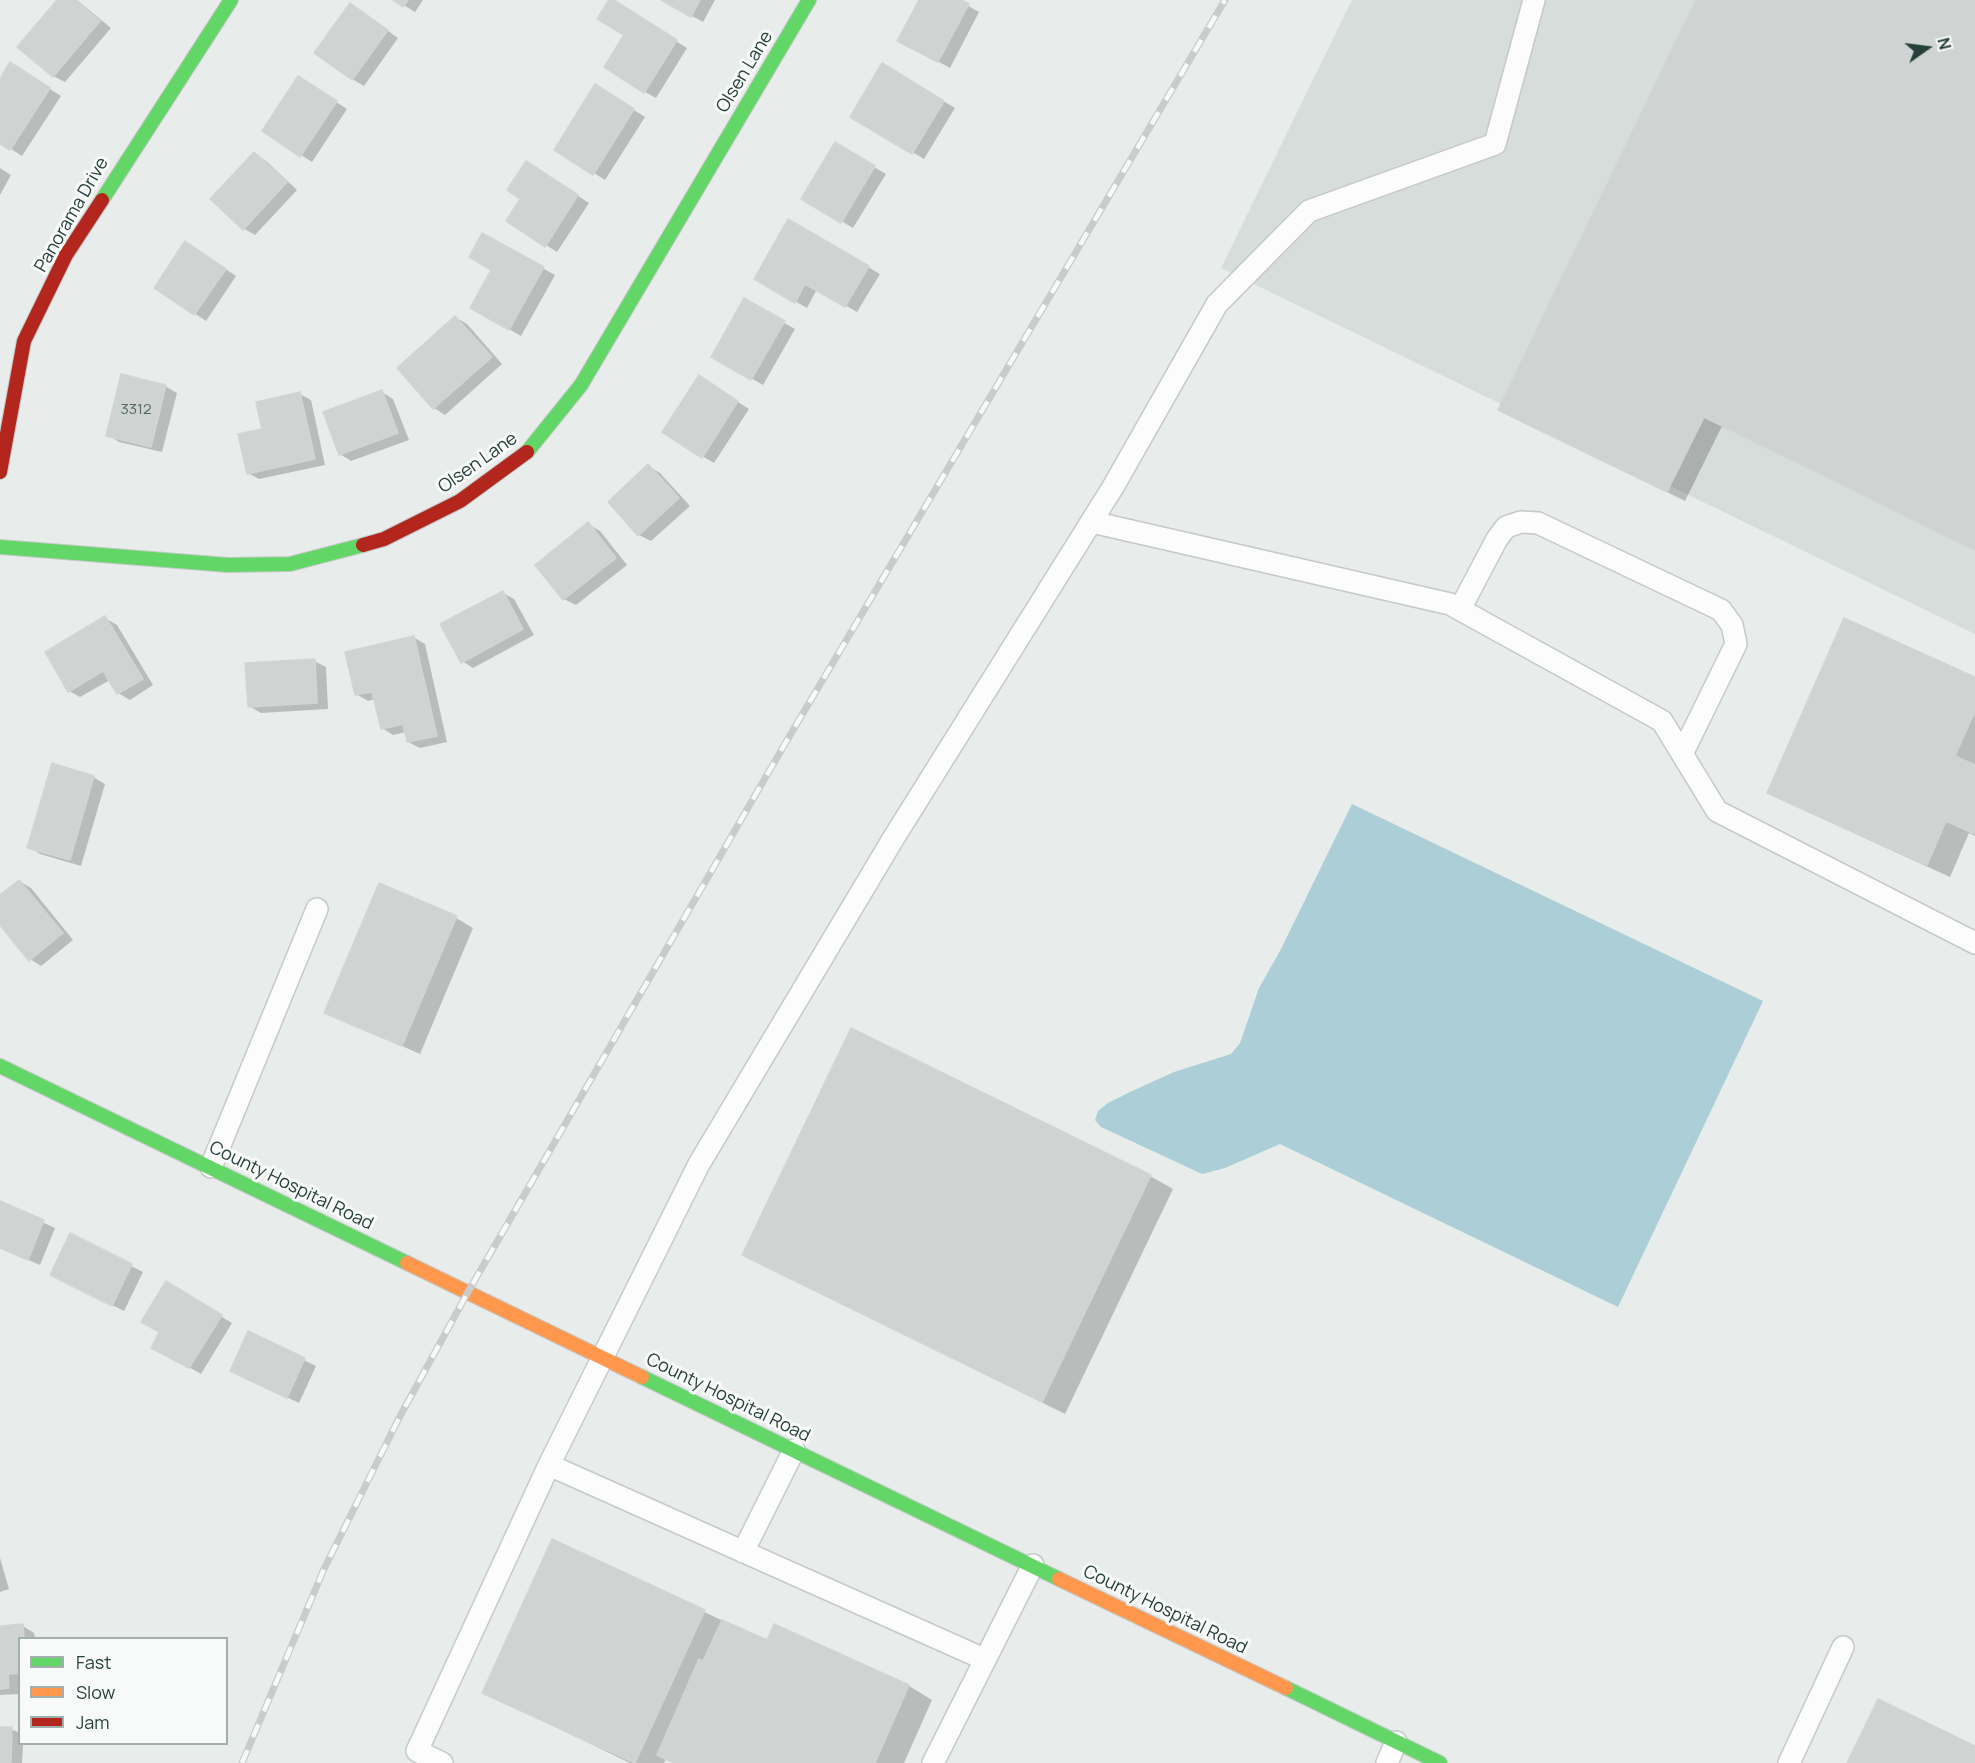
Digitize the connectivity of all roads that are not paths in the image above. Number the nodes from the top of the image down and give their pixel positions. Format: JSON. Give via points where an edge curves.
{"nodes":[{"id":1,"x":231,"y":0,"type":"edge"},
{"id":2,"x":809,"y":0,"type":"edge"},
{"id":3,"x":1534,"y":0,"type":"edge"},
{"id":4,"x":0,"y":472,"type":"edge"},
{"id":5,"x":1092,"y":522,"type":"junction"},
{"id":6,"x":0,"y":547,"type":"edge"},
{"id":7,"x":1460,"y":609,"type":"junction"},
{"id":8,"x":1682,"y":754,"type":"junction"},
{"id":9,"x":317,"y":909,"type":"dead end"},
{"id":10,"x":1975,"y":943,"type":"edge"},
{"id":11,"x":0,"y":1066,"type":"edge"},
{"id":12,"x":211,"y":1167,"type":"junction"},
{"id":13,"x":602,"y":1356,"type":"junction"},
{"id":14,"x":794,"y":1450,"type":"junction"},
{"id":15,"x":549,"y":1465,"type":"junction"},
{"id":16,"x":743,"y":1552,"type":"junction"},
{"id":17,"x":1033,"y":1565,"type":"junction"},
{"id":18,"x":1843,"y":1647,"type":"dead end"},
{"id":19,"x":984,"y":1659,"type":"junction"},
{"id":20,"x":1396,"y":1742,"type":"junction"},
{"id":21,"x":442,"y":1763,"type":"edge"},
{"id":22,"x":933,"y":1763,"type":"edge"},
{"id":23,"x":1387,"y":1763,"type":"edge"},
{"id":24,"x":1440,"y":1763,"type":"edge"},
{"id":25,"x":1789,"y":1763,"type":"edge"}],
"edges":[{"from":1,"to":4,"type":"street","name":"Panorama Drive","via":[[66,255],[24,341]]},
{"from":2,"to":6,"type":"street","name":"Olsen Lane","via":[[581,385],[530,450],[460,501],[384,539],[290,564],[228,565]]},
{"from":3,"to":5,"type":"lane","via":[[1495,144],[1309,211],[1217,304]]},
{"from":5,"to":7,"type":"lane"},
{"from":5,"to":13,"type":"lane","via":[[893,839],[699,1164]]},
{"from":7,"to":8,"type":"lane","via":[[1662,721]]},
{"from":7,"to":8,"type":"lane","via":[[1506,526],[1521,522],[1538,523],[1721,610],[1732,625],[1736,644]]},
{"from":8,"to":10,"type":"lane","via":[[1717,811]]},
{"from":9,"to":12,"type":"lane"},
{"from":11,"to":12,"type":"street","name":"County Hospital Road"},
{"from":12,"to":13,"type":"street","name":"County Hospital Road"},
{"from":13,"to":14,"type":"street","name":"County Hospital Road"},
{"from":13,"to":15,"type":"lane"},
{"from":14,"to":16,"type":"lane"},
{"from":14,"to":17,"type":"street","name":"County Hospital Road"},
{"from":15,"to":16,"type":"lane"},
{"from":15,"to":21,"type":"lane","via":[[417,1751]]},
{"from":16,"to":19,"type":"lane"},
{"from":17,"to":19,"type":"lane"},
{"from":17,"to":20,"type":"street","name":"County Hospital Road"},
{"from":18,"to":25,"type":"lane"},
{"from":19,"to":22,"type":"lane"},
{"from":20,"to":23,"type":"lane"},
{"from":20,"to":24,"type":"street","name":"County Hospital Road"}]}
